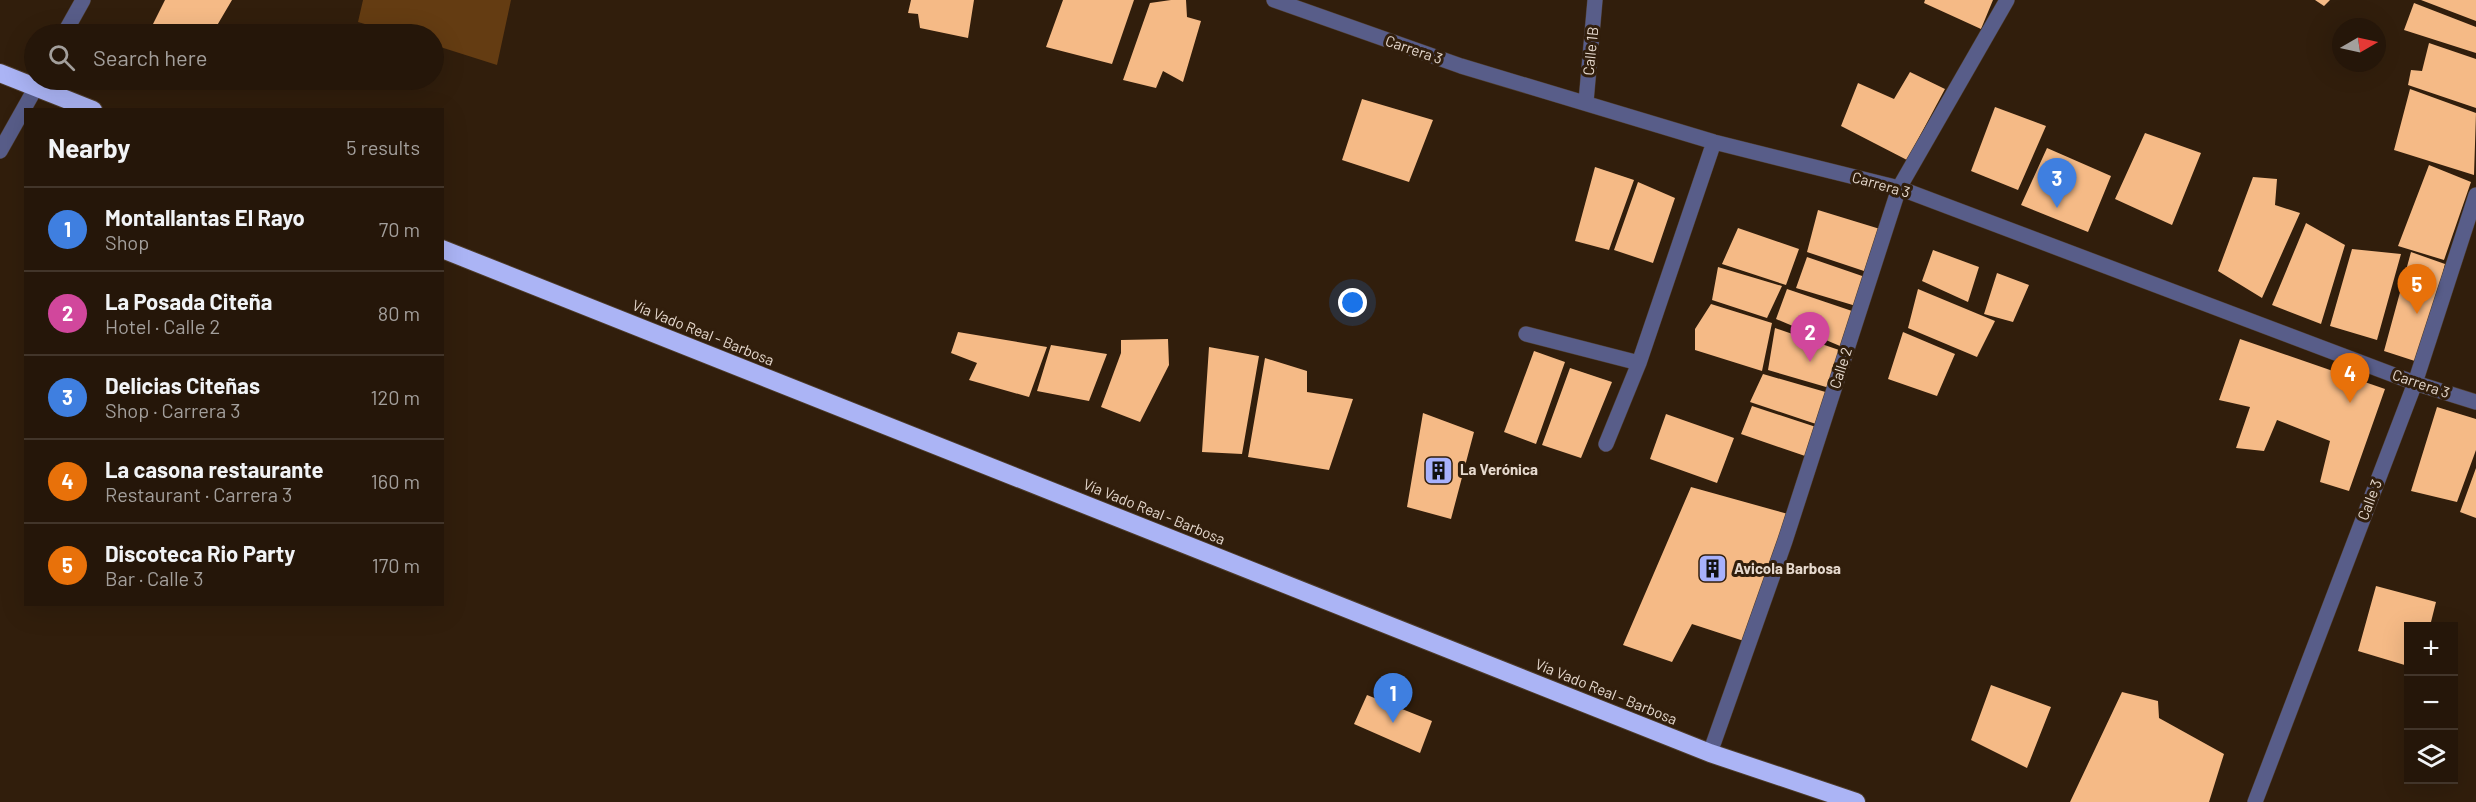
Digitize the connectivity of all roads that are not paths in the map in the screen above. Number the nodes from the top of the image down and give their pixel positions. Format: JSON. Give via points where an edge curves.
{"nodes":[{"id":1,"x":83,"y":0,"type":"edge"},
{"id":2,"x":1274,"y":0,"type":"edge"},
{"id":3,"x":1595,"y":0,"type":"edge"},
{"id":4,"x":2007,"y":0,"type":"edge"},
{"id":5,"x":70,"y":24,"type":"edge"},
{"id":6,"x":0,"y":73,"type":"edge"},
{"id":7,"x":24,"y":79,"type":"edge"},
{"id":8,"x":34,"y":90,"type":"edge"},
{"id":9,"x":52,"y":90,"type":"edge"},
{"id":10,"x":1586,"y":102,"type":"junction"},
{"id":11,"x":24,"y":108,"type":"edge"},
{"id":12,"x":24,"y":108,"type":"edge"},
{"id":13,"x":89,"y":108,"type":"edge"},
{"id":14,"x":1714,"y":142,"type":"junction"},
{"id":15,"x":0,"y":151,"type":"edge"},
{"id":16,"x":1899,"y":188,"type":"junction"},
{"id":17,"x":2476,"y":195,"type":"edge"},
{"id":18,"x":444,"y":250,"type":"edge"},
{"id":19,"x":1526,"y":334,"type":"dead end"},
{"id":20,"x":1638,"y":363,"type":"junction"},
{"id":21,"x":2415,"y":383,"type":"junction"},
{"id":22,"x":2476,"y":402,"type":"edge"},
{"id":23,"x":1606,"y":444,"type":"dead end"},
{"id":24,"x":1710,"y":753,"type":"junction"},
{"id":25,"x":1856,"y":802,"type":"edge"},
{"id":26,"x":2254,"y":802,"type":"edge"}],
"edges":[{"from":1,"to":5,"type":"street"},
{"from":2,"to":10,"type":"street","name":"Carrera 3","via":[[1461,66]]},
{"from":3,"to":10,"type":"street","name":"Calle 1B"},
{"from":4,"to":16,"type":"street","name":"Calle 2"},
{"from":6,"to":7,"type":"highway"},
{"from":8,"to":12,"type":"street"},
{"from":9,"to":13,"type":"highway"},
{"from":10,"to":14,"type":"street","name":"Carrera 3"},
{"from":11,"to":15,"type":"street"},
{"from":14,"to":16,"type":"street","name":"Carrera 3"},
{"from":14,"to":20,"type":"street"},
{"from":16,"to":21,"type":"street","name":"Carrera 3"},
{"from":16,"to":24,"type":"street","name":"Calle 2","via":[[1785,541]]},
{"from":17,"to":21,"type":"street","name":"Calle 3"},
{"from":18,"to":24,"type":"highway","name":"Vía Vado Real - Barbosa"},
{"from":19,"to":20,"type":"street"},
{"from":20,"to":23,"type":"street"},
{"from":21,"to":22,"type":"street","name":"Carrera 3"},
{"from":21,"to":26,"type":"street","name":"Calle 3"},
{"from":24,"to":25,"type":"highway","name":"Vía Vado Real - Barbosa"}]}
